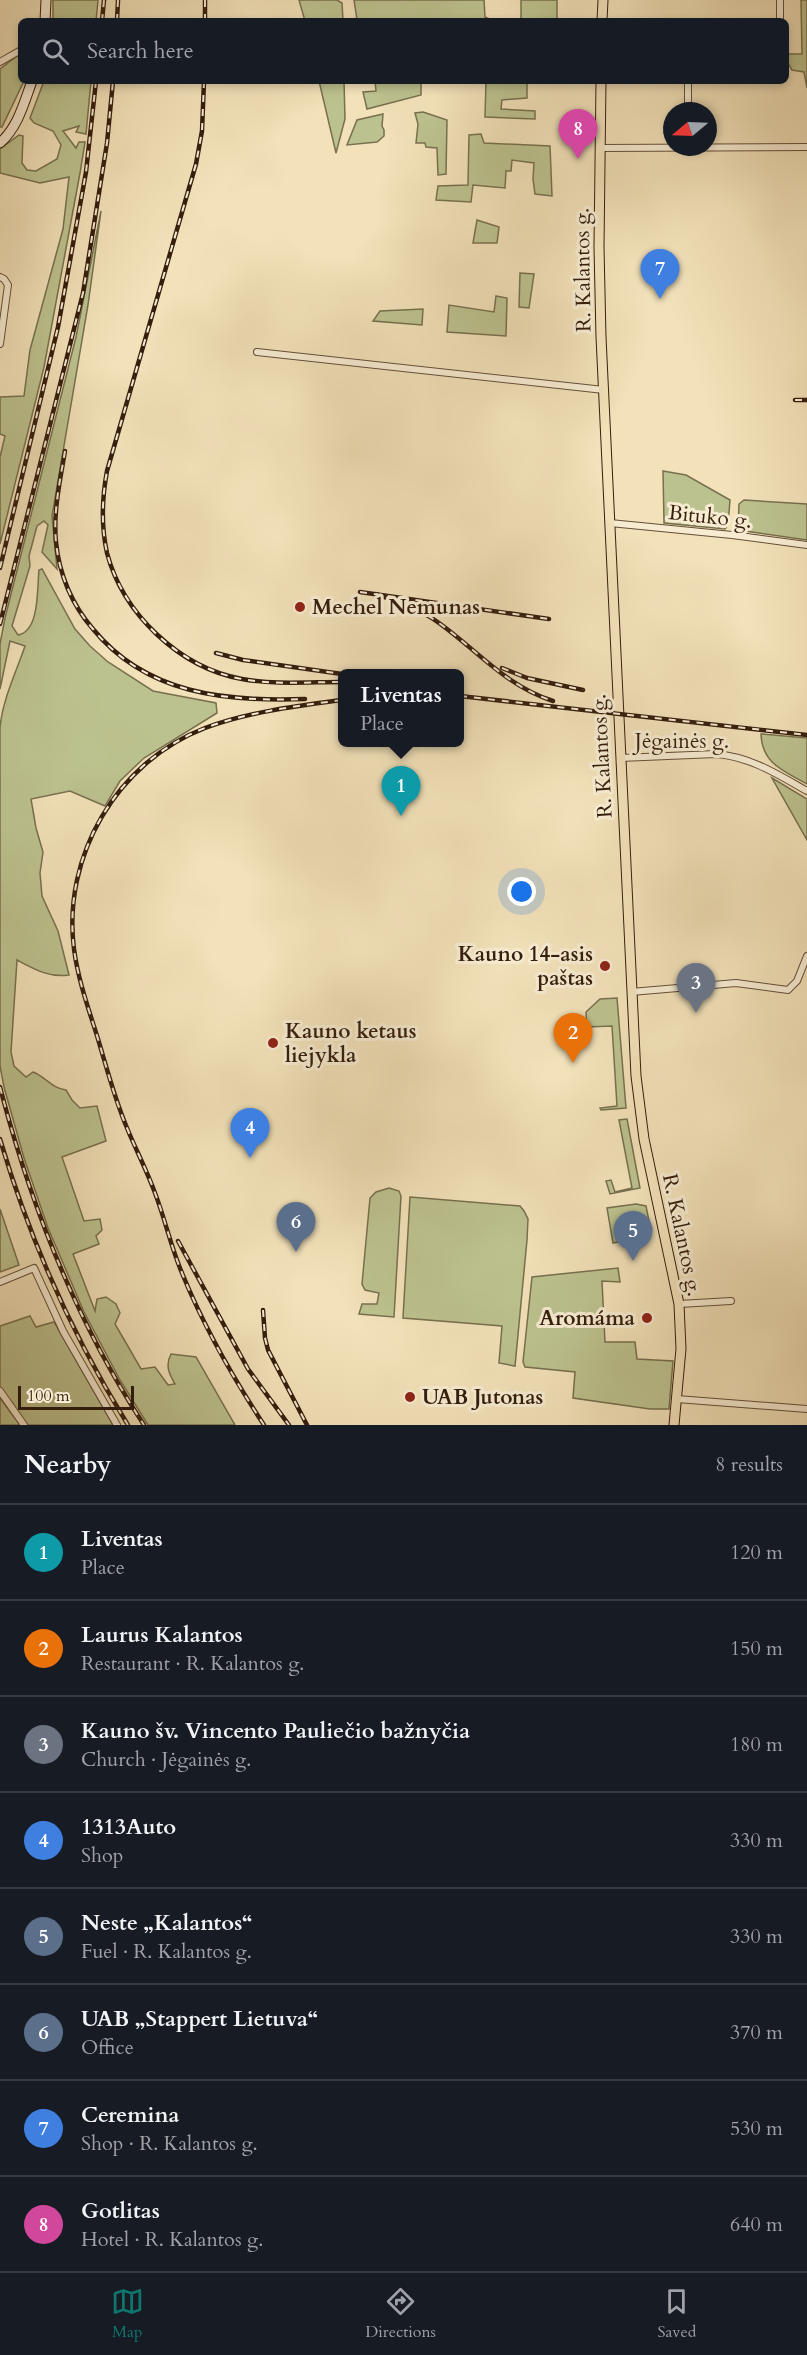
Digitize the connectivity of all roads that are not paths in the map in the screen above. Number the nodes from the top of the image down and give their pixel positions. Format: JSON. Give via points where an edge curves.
{"nodes":[{"id":1,"x":46,"y":0,"type":"edge"},
{"id":2,"x":603,"y":0,"type":"edge"},
{"id":3,"x":780,"y":0,"type":"edge"},
{"id":4,"x":45,"y":18,"type":"edge"},
{"id":5,"x":602,"y":18,"type":"edge"},
{"id":6,"x":780,"y":18,"type":"edge"},
{"id":7,"x":18,"y":52,"type":"edge"},
{"id":8,"x":0,"y":62,"type":"edge"},
{"id":9,"x":31,"y":84,"type":"edge"},
{"id":10,"x":601,"y":84,"type":"edge"},
{"id":11,"x":688,"y":84,"type":"edge"},
{"id":12,"x":688,"y":102,"type":"edge"},
{"id":13,"x":0,"y":142,"type":"edge"},
{"id":14,"x":663,"y":147,"type":"edge"},
{"id":15,"x":717,"y":147,"type":"edge"},
{"id":16,"x":807,"y":147,"type":"edge"},
{"id":17,"x":600,"y":148,"type":"junction"},
{"id":18,"x":0,"y":277,"type":"edge"},
{"id":19,"x":0,"y":344,"type":"edge"},
{"id":20,"x":256,"y":352,"type":"dead end"},
{"id":21,"x":604,"y":390,"type":"junction"},
{"id":22,"x":610,"y":523,"type":"junction"},
{"id":23,"x":807,"y":545,"type":"edge"},
{"id":24,"x":620,"y":758,"type":"junction"},
{"id":25,"x":807,"y":791,"type":"edge"},
{"id":26,"x":807,"y":956,"type":"edge"},
{"id":27,"x":632,"y":992,"type":"junction"},
{"id":28,"x":0,"y":1282,"type":"edge"},
{"id":29,"x":732,"y":1301,"type":"dead end"},
{"id":30,"x":679,"y":1304,"type":"junction"},
{"id":31,"x":0,"y":1391,"type":"edge"},
{"id":32,"x":677,"y":1399,"type":"junction"},
{"id":33,"x":807,"y":1409,"type":"edge"},
{"id":34,"x":24,"y":1425,"type":"edge"},
{"id":35,"x":117,"y":1425,"type":"edge"},
{"id":36,"x":674,"y":1425,"type":"edge"}],
"edges":[{"from":1,"to":4,"type":"main road"},
{"from":2,"to":5,"type":"main road"},
{"from":3,"to":6,"type":"street"},
{"from":7,"to":8,"type":"street"},
{"from":9,"to":13,"type":"main road","via":[[18,120]]},
{"from":10,"to":17,"type":"main road","name":"R. Kalantos g."},
{"from":11,"to":12,"type":"street"},
{"from":14,"to":17,"type":"street"},
{"from":15,"to":16,"type":"street"},
{"from":17,"to":21,"type":"main road","name":"R. Kalantos g."},
{"from":18,"to":19,"type":"street","via":[[8,285]]},
{"from":20,"to":21,"type":"street"},
{"from":21,"to":22,"type":"main road","name":"R. Kalantos g."},
{"from":22,"to":23,"type":"street","name":"Bituko g."},
{"from":22,"to":24,"type":"main road","name":"R. Kalantos g."},
{"from":24,"to":25,"type":"street","name":"Jėgainės g.","via":[[730,755],[765,767]]},
{"from":24,"to":27,"type":"main road","name":"R. Kalantos g."},
{"from":26,"to":27,"type":"street","via":[[797,981],[788,990],[735,983]]},
{"from":27,"to":30,"type":"main road","name":"R. Kalantos g.","via":[[640,1115]]},
{"from":28,"to":35,"type":"street","via":[[34,1268],[63,1331]]},
{"from":29,"to":30,"type":"street"},
{"from":30,"to":32,"type":"main road","name":"R. Kalantos g."},
{"from":31,"to":34,"type":"street"},
{"from":32,"to":33,"type":"street"},
{"from":32,"to":36,"type":"main road","name":"R. Kalantos g."}]}
